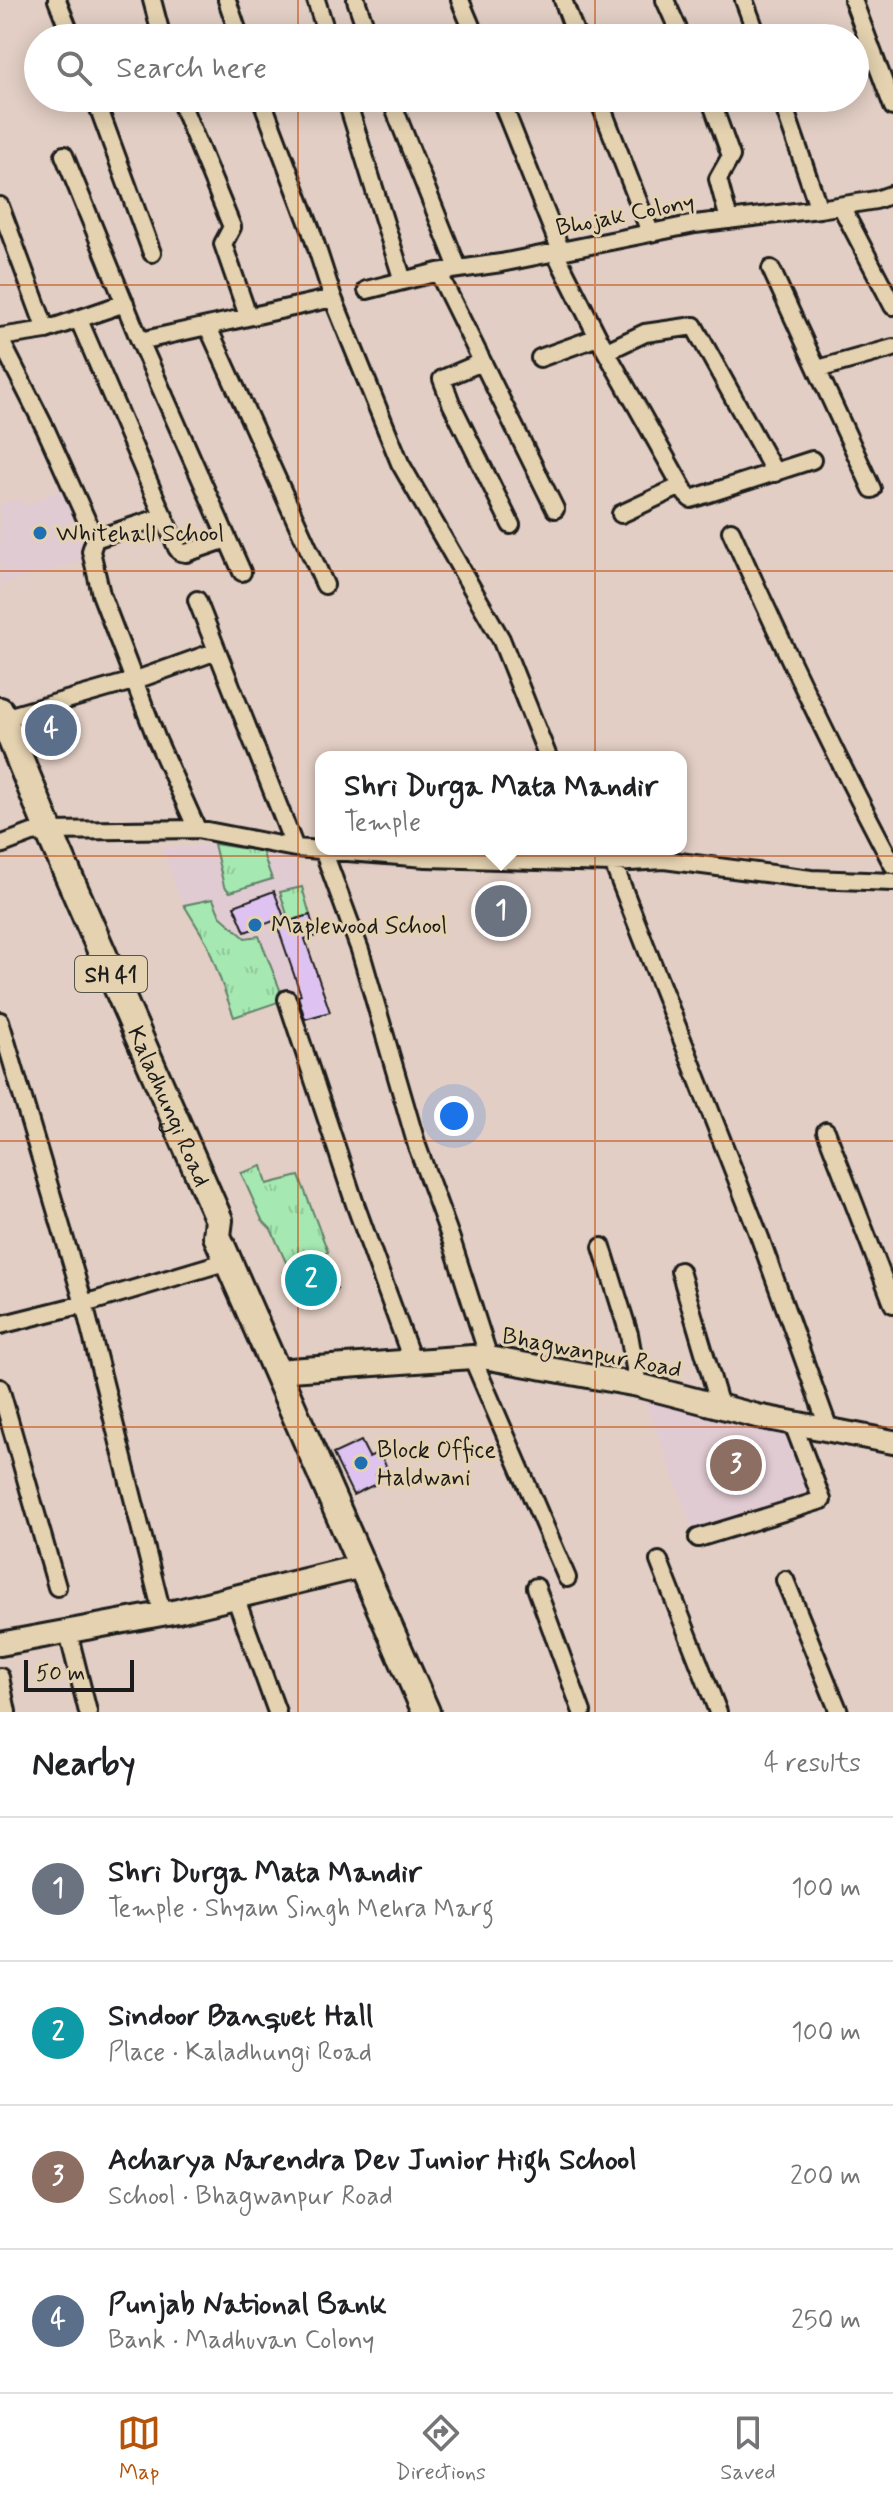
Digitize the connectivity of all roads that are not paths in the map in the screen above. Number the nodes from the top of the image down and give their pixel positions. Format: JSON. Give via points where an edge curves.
{"nodes":[{"id":1,"x":57,"y":0,"type":"edge"},
{"id":2,"x":152,"y":0,"type":"edge"},
{"id":3,"x":227,"y":0,"type":"edge"},
{"id":4,"x":316,"y":0,"type":"edge"},
{"id":5,"x":356,"y":0,"type":"edge"},
{"id":6,"x":460,"y":0,"type":"edge"},
{"id":7,"x":563,"y":0,"type":"edge"},
{"id":8,"x":665,"y":0,"type":"edge"},
{"id":9,"x":744,"y":0,"type":"edge"},
{"id":10,"x":853,"y":0,"type":"edge"},
{"id":11,"x":66,"y":24,"type":"edge"},
{"id":12,"x":158,"y":24,"type":"edge"},
{"id":13,"x":235,"y":24,"type":"edge"},
{"id":14,"x":324,"y":24,"type":"edge"},
{"id":15,"x":364,"y":24,"type":"edge"},
{"id":16,"x":470,"y":24,"type":"edge"},
{"id":17,"x":572,"y":24,"type":"edge"},
{"id":18,"x":676,"y":24,"type":"edge"},
{"id":19,"x":753,"y":24,"type":"edge"},
{"id":20,"x":862,"y":24,"type":"edge"},
{"id":21,"x":869,"y":43,"type":"edge"},
{"id":22,"x":893,"y":107,"type":"edge"},
{"id":23,"x":100,"y":112,"type":"edge"},
{"id":24,"x":185,"y":112,"type":"edge"},
{"id":25,"x":266,"y":112,"type":"edge"},
{"id":26,"x":350,"y":112,"type":"edge"},
{"id":27,"x":396,"y":112,"type":"edge"},
{"id":28,"x":505,"y":112,"type":"edge"},
{"id":29,"x":603,"y":112,"type":"edge"},
{"id":30,"x":715,"y":112,"type":"edge"},
{"id":31,"x":786,"y":112,"type":"edge"},
{"id":32,"x":64,"y":155,"type":"dead end"},
{"id":33,"x":893,"y":194,"type":"edge"},
{"id":34,"x":0,"y":206,"type":"edge"},
{"id":35,"x":841,"y":206,"type":"junction"},
{"id":36,"x":819,"y":209,"type":"junction"},
{"id":37,"x":729,"y":220,"type":"junction"},
{"id":38,"x":650,"y":232,"type":"junction"},
{"id":39,"x":558,"y":252,"type":"junction"},
{"id":40,"x":152,"y":253,"type":"dead end"},
{"id":41,"x":458,"y":268,"type":"junction"},
{"id":42,"x":771,"y":269,"type":"dead end"},
{"id":43,"x":438,"y":272,"type":"junction"},
{"id":44,"x":403,"y":281,"type":"junction"},
{"id":45,"x":367,"y":290,"type":"dead end"},
{"id":46,"x":891,"y":297,"type":"edge"},
{"id":47,"x":333,"y":298,"type":"junction"},
{"id":48,"x":125,"y":303,"type":"junction"},
{"id":49,"x":248,"y":316,"type":"junction"},
{"id":50,"x":79,"y":320,"type":"junction"},
{"id":51,"x":208,"y":327,"type":"junction"},
{"id":52,"x":46,"y":330,"type":"junction"},
{"id":53,"x":0,"y":338,"type":"edge"},
{"id":54,"x":140,"y":341,"type":"junction"},
{"id":55,"x":602,"y":344,"type":"junction"},
{"id":56,"x":893,"y":348,"type":"edge"},
{"id":57,"x":540,"y":358,"type":"dead end"},
{"id":58,"x":482,"y":362,"type":"junction"},
{"id":59,"x":818,"y":369,"type":"junction"},
{"id":60,"x":812,"y":460,"type":"dead end"},
{"id":61,"x":775,"y":473,"type":"junction"},
{"id":62,"x":681,"y":486,"type":"junction"},
{"id":63,"x":872,"y":489,"type":"dead end"},
{"id":64,"x":555,"y":509,"type":"dead end"},
{"id":65,"x":621,"y":514,"type":"dead end"},
{"id":66,"x":164,"y":516,"type":"junction"},
{"id":67,"x":511,"y":525,"type":"dead end"},
{"id":68,"x":731,"y":531,"type":"dead end"},
{"id":69,"x":95,"y":539,"type":"junction"},
{"id":70,"x":227,"y":539,"type":"junction"},
{"id":71,"x":242,"y":572,"type":"dead end"},
{"id":72,"x":325,"y":585,"type":"dead end"},
{"id":73,"x":197,"y":600,"type":"dead end"},
{"id":74,"x":217,"y":651,"type":"junction"},
{"id":75,"x":133,"y":681,"type":"junction"},
{"id":76,"x":1,"y":716,"type":"edge"},
{"id":77,"x":546,"y":751,"type":"edge"},
{"id":78,"x":0,"y":756,"type":"edge"},
{"id":79,"x":197,"y":829,"type":"junction"},
{"id":80,"x":40,"y":832,"type":"junction"},
{"id":81,"x":0,"y":845,"type":"edge"},
{"id":82,"x":295,"y":848,"type":"junction"},
{"id":83,"x":315,"y":849,"type":"edge"},
{"id":84,"x":325,"y":855,"type":"edge"},
{"id":85,"x":395,"y":855,"type":"edge"},
{"id":86,"x":588,"y":856,"type":"edge"},
{"id":87,"x":613,"y":863,"type":"junction"},
{"id":88,"x":893,"y":865,"type":"edge"},
{"id":89,"x":893,"y":882,"type":"edge"},
{"id":90,"x":287,"y":999,"type":"dead end"},
{"id":91,"x":0,"y":1021,"type":"edge"},
{"id":92,"x":826,"y":1131,"type":"dead end"},
{"id":93,"x":602,"y":1247,"type":"dead end"},
{"id":94,"x":228,"y":1261,"type":"junction"},
{"id":95,"x":680,"y":1271,"type":"dead end"},
{"id":96,"x":84,"y":1304,"type":"junction"},
{"id":97,"x":893,"y":1304,"type":"edge"},
{"id":98,"x":0,"y":1325,"type":"edge"},
{"id":99,"x":481,"y":1358,"type":"junction"},
{"id":100,"x":413,"y":1363,"type":"junction"},
{"id":101,"x":276,"y":1371,"type":"junction"},
{"id":102,"x":638,"y":1385,"type":"junction"},
{"id":103,"x":0,"y":1388,"type":"edge"},
{"id":104,"x":720,"y":1406,"type":"junction"},
{"id":105,"x":793,"y":1424,"type":"junction"},
{"id":106,"x":830,"y":1432,"type":"junction"},
{"id":107,"x":893,"y":1442,"type":"edge"},
{"id":108,"x":698,"y":1538,"type":"dead end"},
{"id":109,"x":659,"y":1561,"type":"dead end"},
{"id":110,"x":362,"y":1566,"type":"junction"},
{"id":111,"x":567,"y":1578,"type":"dead end"},
{"id":112,"x":785,"y":1580,"type":"dead end"},
{"id":113,"x":57,"y":1587,"type":"dead end"},
{"id":114,"x":536,"y":1587,"type":"dead end"},
{"id":115,"x":236,"y":1599,"type":"junction"},
{"id":116,"x":159,"y":1601,"type":"dead end"},
{"id":117,"x":68,"y":1632,"type":"junction"},
{"id":118,"x":0,"y":1644,"type":"edge"},
{"id":119,"x":0,"y":1677,"type":"edge"},
{"id":120,"x":7,"y":1712,"type":"edge"},
{"id":121,"x":88,"y":1712,"type":"edge"},
{"id":122,"x":277,"y":1712,"type":"edge"},
{"id":123,"x":426,"y":1712,"type":"edge"},
{"id":124,"x":582,"y":1712,"type":"edge"},
{"id":125,"x":718,"y":1712,"type":"edge"},
{"id":126,"x":839,"y":1712,"type":"edge"}],
"edges":[{"from":1,"to":11,"type":"street"},
{"from":2,"to":12,"type":"street"},
{"from":3,"to":13,"type":"street"},
{"from":4,"to":14,"type":"street"},
{"from":5,"to":15,"type":"street"},
{"from":6,"to":16,"type":"street"},
{"from":7,"to":17,"type":"street"},
{"from":8,"to":18,"type":"street"},
{"from":9,"to":19,"type":"street"},
{"from":10,"to":20,"type":"street"},
{"from":21,"to":22,"type":"street"},
{"from":23,"to":40,"type":"street"},
{"from":24,"to":49,"type":"street","via":[[232,227],[223,244]]},
{"from":25,"to":47,"type":"street"},
{"from":26,"to":44,"type":"street"},
{"from":27,"to":41,"type":"street"},
{"from":28,"to":39,"type":"street"},
{"from":29,"to":38,"type":"street"},
{"from":30,"to":37,"type":"street","via":[[731,156],[718,179]]},
{"from":31,"to":36,"type":"street"},
{"from":32,"to":48,"type":"street"},
{"from":33,"to":35,"type":"street","name":"Bhojak Colony"},
{"from":34,"to":52,"type":"street"},
{"from":35,"to":36,"type":"street","name":"Bhojak Colony"},
{"from":35,"to":46,"type":"street"},
{"from":36,"to":37,"type":"street","name":"Bhojak Colony"},
{"from":37,"to":38,"type":"street","name":"Bhojak Colony"},
{"from":38,"to":39,"type":"street","name":"Bhojak Colony"},
{"from":39,"to":41,"type":"street","name":"Bhojak Colony"},
{"from":39,"to":55,"type":"street"},
{"from":41,"to":43,"type":"street","name":"Bhojak Colony"},
{"from":42,"to":59,"type":"street"},
{"from":43,"to":44,"type":"street","name":"Bhojak Colony"},
{"from":43,"to":58,"type":"street"},
{"from":44,"to":45,"type":"street","name":"Bhojak Colony"},
{"from":47,"to":49,"type":"street"},
{"from":47,"to":77,"type":"street","via":[[400,463],[501,639]]},
{"from":48,"to":50,"type":"street"},
{"from":48,"to":54,"type":"street"},
{"from":49,"to":51,"type":"street"},
{"from":50,"to":52,"type":"street"},
{"from":50,"to":66,"type":"street"},
{"from":51,"to":54,"type":"street"},
{"from":51,"to":72,"type":"street"},
{"from":52,"to":53,"type":"street"},
{"from":53,"to":69,"type":"street"},
{"from":54,"to":70,"type":"street"},
{"from":55,"to":57,"type":"street"},
{"from":55,"to":61,"type":"street","via":[[694,326]]},
{"from":55,"to":62,"type":"street"},
{"from":56,"to":59,"type":"street"},
{"from":58,"to":64,"type":"street"},
{"from":58,"to":67,"type":"street","via":[[442,379]]},
{"from":59,"to":63,"type":"street"},
{"from":60,"to":61,"type":"street"},
{"from":61,"to":62,"type":"street","via":[[698,499],[691,499]]},
{"from":62,"to":65,"type":"street"},
{"from":66,"to":69,"type":"street"},
{"from":66,"to":70,"type":"street","via":[[180,552]]},
{"from":68,"to":88,"type":"street"},
{"from":69,"to":75,"type":"street","via":[[91,551],[101,594]]},
{"from":70,"to":71,"type":"street"},
{"from":73,"to":74,"type":"street"},
{"from":74,"to":75,"type":"street"},
{"from":74,"to":82,"type":"street"},
{"from":75,"to":76,"type":"street"},
{"from":75,"to":79,"type":"street"},
{"from":76,"to":80,"type":"main road","name":"Kaladhungi Road","number":"SH 41"},
{"from":78,"to":80,"type":"main road","name":"Kaladhungi Road","number":"SH 41"},
{"from":79,"to":80,"type":"street"},
{"from":79,"to":82,"type":"street"},
{"from":80,"to":81,"type":"street"},
{"from":80,"to":94,"type":"main road","name":"Kaladhungi Road","number":"SH 41","via":[[219,1220],[217,1236]]},
{"from":82,"to":83,"type":"street"},
{"from":84,"to":99,"type":"street","via":[[451,1239]]},
{"from":85,"to":86,"type":"street","via":[[481,861]]},
{"from":86,"to":87,"type":"street"},
{"from":87,"to":89,"type":"street","via":[[664,860],[811,879]]},
{"from":87,"to":106,"type":"street"},
{"from":90,"to":100,"type":"street"},
{"from":91,"to":96,"type":"street"},
{"from":92,"to":97,"type":"street"},
{"from":93,"to":102,"type":"street","via":[[629,1334]]},
{"from":94,"to":96,"type":"street"},
{"from":94,"to":101,"type":"main road","name":"Kaladhungi Road","number":"SH 41"},
{"from":95,"to":104,"type":"street"},
{"from":96,"to":98,"type":"street"},
{"from":96,"to":116,"type":"street"},
{"from":99,"to":100,"type":"street","name":"Bhagwanpur Road"},
{"from":99,"to":102,"type":"street","name":"Bhagwanpur Road"},
{"from":99,"to":111,"type":"street"},
{"from":100,"to":101,"type":"street","name":"Bhagwanpur Road"},
{"from":101,"to":110,"type":"main road","name":"Kaladhungi Road","number":"SH 41"},
{"from":102,"to":104,"type":"street","name":"Bhagwanpur Road"},
{"from":103,"to":113,"type":"street"},
{"from":104,"to":105,"type":"street","name":"Bhagwanpur Road"},
{"from":105,"to":106,"type":"street","name":"Bhagwanpur Road"},
{"from":105,"to":108,"type":"street","via":[[822,1500]]},
{"from":106,"to":107,"type":"street","name":"Bhagwanpur Road"},
{"from":109,"to":125,"type":"street"},
{"from":110,"to":115,"type":"street"},
{"from":110,"to":123,"type":"main road","name":"Kaladhungi Road","number":"SH 41"},
{"from":112,"to":126,"type":"street"},
{"from":114,"to":124,"type":"street"},
{"from":115,"to":117,"type":"street"},
{"from":115,"to":122,"type":"street"},
{"from":117,"to":118,"type":"street"},
{"from":117,"to":121,"type":"street"},
{"from":119,"to":120,"type":"street"}]}
